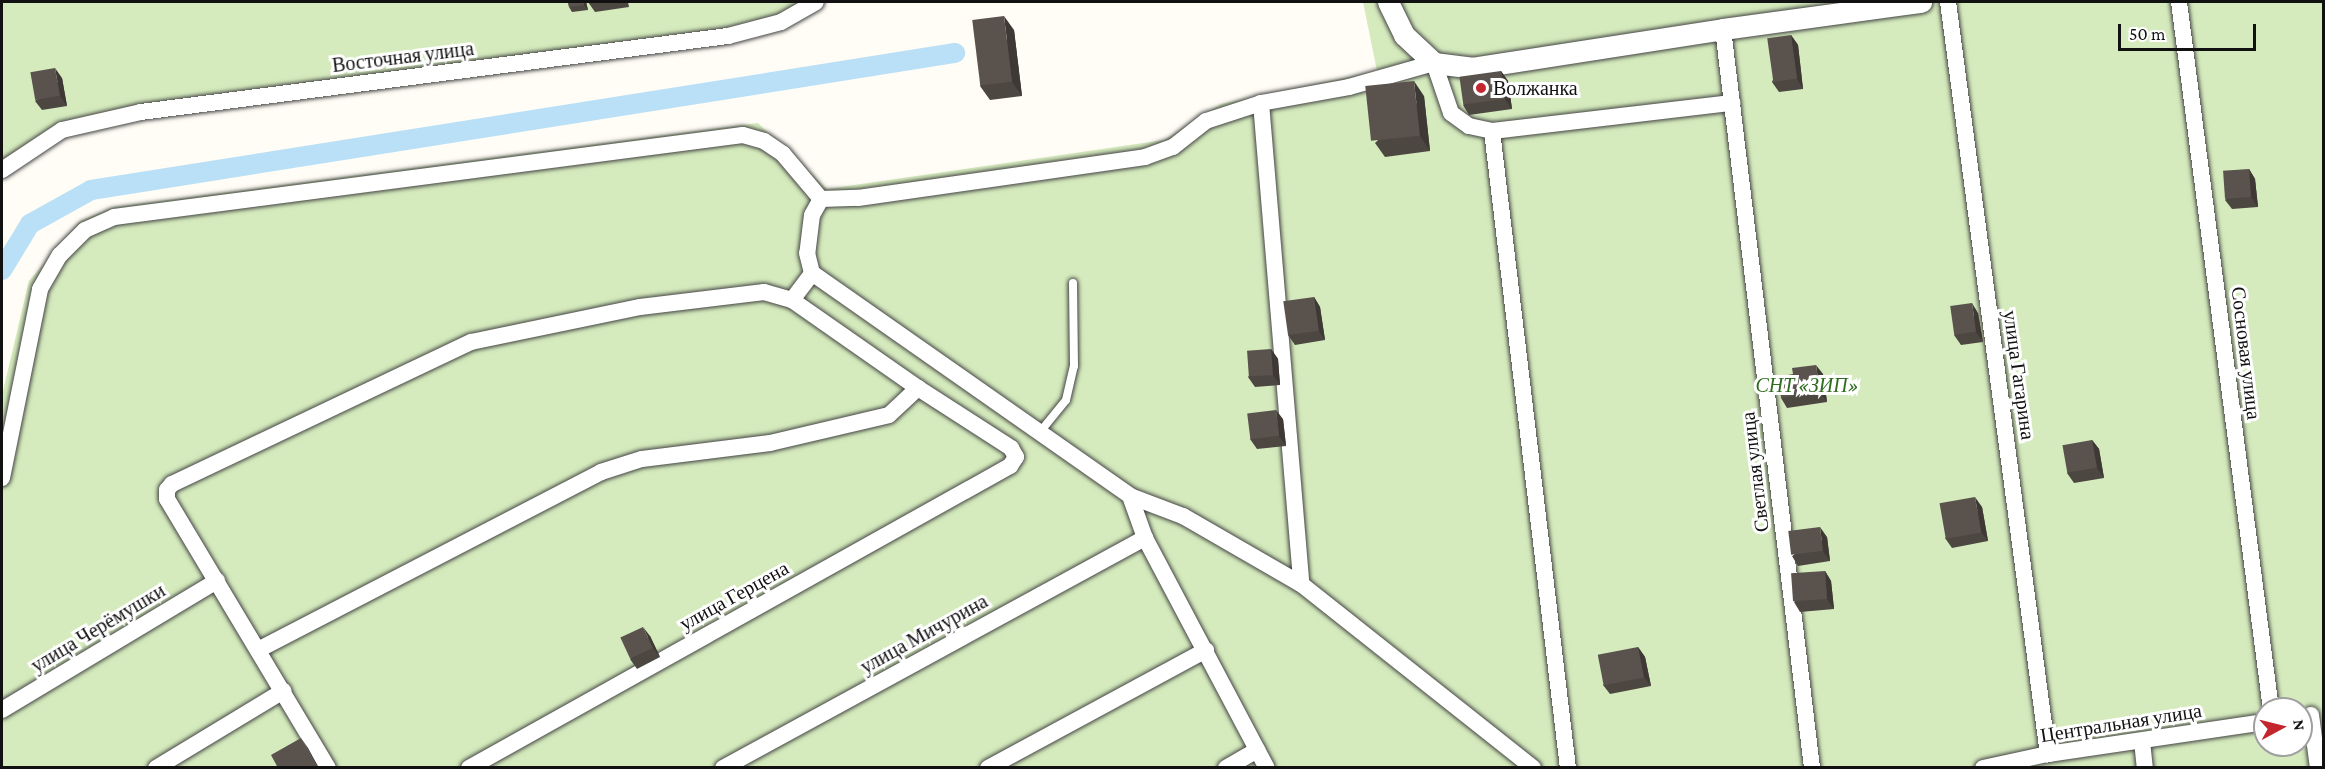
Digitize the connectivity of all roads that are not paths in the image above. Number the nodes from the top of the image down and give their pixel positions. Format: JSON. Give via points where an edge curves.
{"nodes":[{"id":1,"x":816,"y":2,"type":"edge"},
{"id":2,"x":1388,"y":2,"type":"edge"},
{"id":3,"x":1921,"y":2,"type":"edge"},
{"id":4,"x":1948,"y":2,"type":"edge"},
{"id":5,"x":2179,"y":2,"type":"edge"},
{"id":6,"x":1723,"y":28,"type":"junction"},
{"id":7,"x":1434,"y":63,"type":"junction"},
{"id":8,"x":1261,"y":103,"type":"junction"},
{"id":9,"x":1732,"y":103,"type":"junction"},
{"id":10,"x":1492,"y":131,"type":"junction"},
{"id":11,"x":2,"y":170,"type":"edge"},
{"id":12,"x":821,"y":199,"type":"junction"},
{"id":13,"x":812,"y":273,"type":"junction"},
{"id":14,"x":1073,"y":283,"type":"dead end"},
{"id":15,"x":792,"y":300,"type":"junction"},
{"id":16,"x":918,"y":388,"type":"junction"},
{"id":17,"x":1040,"y":432,"type":"junction"},
{"id":18,"x":2,"y":478,"type":"edge"},
{"id":19,"x":1130,"y":496,"type":"junction"},
{"id":20,"x":1145,"y":538,"type":"junction"},
{"id":21,"x":217,"y":581,"type":"junction"},
{"id":22,"x":1301,"y":584,"type":"junction"},
{"id":23,"x":258,"y":650,"type":"junction"},
{"id":24,"x":1206,"y":651,"type":"junction"},
{"id":25,"x":283,"y":691,"type":"junction"},
{"id":26,"x":2269,"y":697,"type":"edge"},
{"id":27,"x":2,"y":711,"type":"edge"},
{"id":28,"x":2253,"y":724,"type":"edge"},
{"id":29,"x":2313,"y":724,"type":"edge"},
{"id":30,"x":2142,"y":741,"type":"junction"},
{"id":31,"x":1257,"y":750,"type":"junction"},
{"id":32,"x":2048,"y":754,"type":"junction"},
{"id":33,"x":156,"y":768,"type":"edge"},
{"id":34,"x":328,"y":768,"type":"edge"},
{"id":35,"x":469,"y":768,"type":"edge"},
{"id":36,"x":723,"y":768,"type":"edge"},
{"id":37,"x":988,"y":768,"type":"edge"},
{"id":38,"x":1226,"y":768,"type":"edge"},
{"id":39,"x":1267,"y":768,"type":"edge"},
{"id":40,"x":1533,"y":768,"type":"edge"},
{"id":41,"x":1568,"y":768,"type":"edge"},
{"id":42,"x":1812,"y":768,"type":"edge"},
{"id":43,"x":1983,"y":768,"type":"edge"},
{"id":44,"x":2145,"y":768,"type":"edge"},
{"id":45,"x":2318,"y":768,"type":"edge"}],
"edges":[{"from":1,"to":11,"type":"street","name":"Восточная улица","via":[[781,22],[728,36],[141,112],[62,130]]},
{"from":2,"to":7,"type":"street","via":[[1404,35]]},
{"from":3,"to":6,"type":"street"},
{"from":4,"to":32,"type":"street","name":"улица Гагарина"},
{"from":5,"to":26,"type":"street","name":"Сосновая улица"},
{"from":6,"to":7,"type":"street","via":[[1472,68]]},
{"from":6,"to":9,"type":"street","name":"Светлая улица"},
{"from":7,"to":8,"type":"street","via":[[1349,87]]},
{"from":7,"to":10,"type":"street","via":[[1451,113],[1469,126]]},
{"from":8,"to":12,"type":"street","via":[[1206,121],[1173,147],[1145,157],[858,198]]},
{"from":8,"to":22,"type":"street"},
{"from":9,"to":10,"type":"street"},
{"from":9,"to":42,"type":"street","name":"Светлая улица"},
{"from":10,"to":41,"type":"street"},
{"from":12,"to":13,"type":"street","via":[[812,215],[807,253]]},
{"from":12,"to":18,"type":"street","via":[[783,154],[764,141],[743,135],[114,218],[85,230],[60,255],[40,289]]},
{"from":13,"to":15,"type":"street"},
{"from":13,"to":17,"type":"street"},
{"from":14,"to":17,"type":"lane","via":[[1074,366],[1066,400]]},
{"from":15,"to":16,"type":"street"},
{"from":15,"to":21,"type":"street","via":[[764,292],[640,307],[471,342],[172,484],[167,499]]},
{"from":16,"to":23,"type":"street","via":[[889,415],[770,443],[642,459],[601,472]]},
{"from":16,"to":35,"type":"street","name":"улица Герцена","via":[[1011,448],[1016,457],[1010,466]]},
{"from":17,"to":19,"type":"street"},
{"from":19,"to":20,"type":"street"},
{"from":19,"to":22,"type":"street","via":[[1183,516]]},
{"from":20,"to":24,"type":"street"},
{"from":20,"to":36,"type":"street","name":"улица Мичурина"},
{"from":21,"to":23,"type":"street"},
{"from":21,"to":27,"type":"street","name":"улица Черёмушки"},
{"from":22,"to":40,"type":"street"},
{"from":23,"to":25,"type":"street"},
{"from":24,"to":31,"type":"street"},
{"from":24,"to":37,"type":"street"},
{"from":25,"to":33,"type":"street"},
{"from":25,"to":34,"type":"street"},
{"from":28,"to":30,"type":"street","name":"Центральная улица"},
{"from":29,"to":45,"type":"street"},
{"from":30,"to":32,"type":"street","name":"Центральная улица"},
{"from":30,"to":44,"type":"street"},
{"from":31,"to":38,"type":"street"},
{"from":31,"to":39,"type":"street"},
{"from":32,"to":43,"type":"street","name":"Центральная улица"}]}
